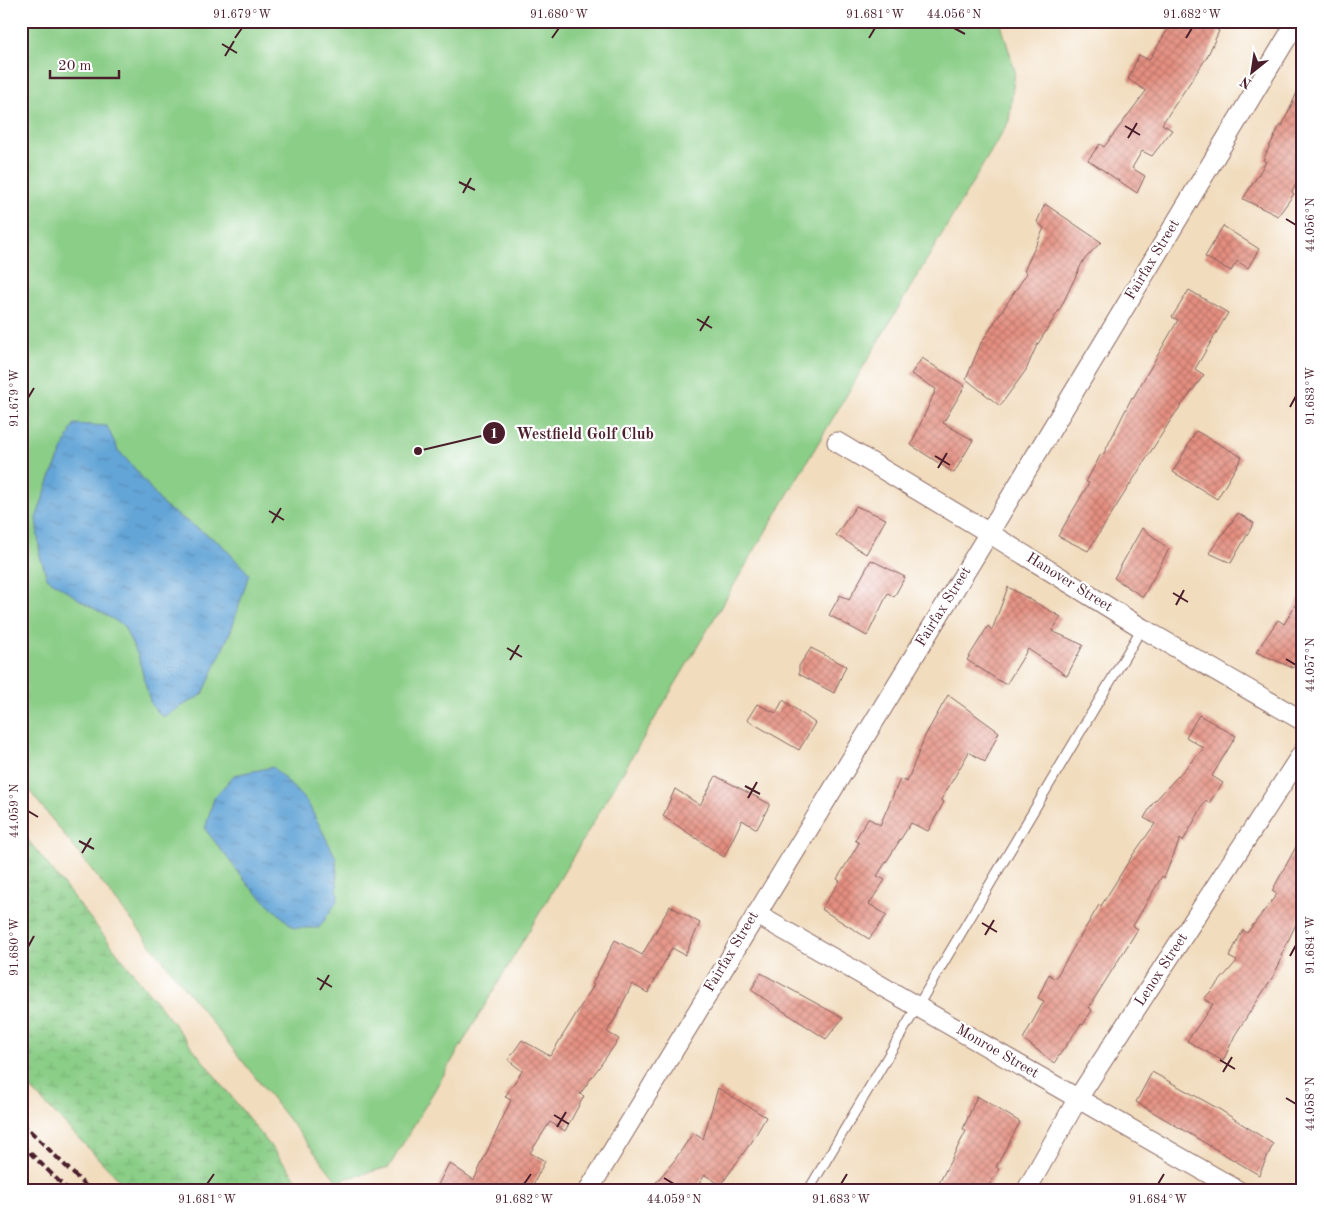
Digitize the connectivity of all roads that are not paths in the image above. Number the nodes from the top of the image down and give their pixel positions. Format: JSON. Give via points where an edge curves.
{"nodes":[{"id":1,"x":1297,"y":21,"type":"edge"},
{"id":2,"x":836,"y":442,"type":"dead end"},
{"id":3,"x":989,"y":533,"type":"junction"},
{"id":4,"x":1142,"y":628,"type":"junction"},
{"id":5,"x":1303,"y":721,"type":"edge"},
{"id":6,"x":1303,"y":752,"type":"edge"},
{"id":7,"x":756,"y":914,"type":"junction"},
{"id":8,"x":917,"y":1006,"type":"junction"},
{"id":9,"x":1078,"y":1098,"type":"junction"},
{"id":10,"x":588,"y":1191,"type":"edge"},
{"id":11,"x":808,"y":1191,"type":"edge"},
{"id":12,"x":1026,"y":1191,"type":"edge"},
{"id":13,"x":1239,"y":1191,"type":"edge"}],
"edges":[{"from":1,"to":3,"type":"street","name":"Fairfax Street"},
{"from":2,"to":3,"type":"street","name":"Hanover Street"},
{"from":3,"to":4,"type":"street","name":"Hanover Street"},
{"from":3,"to":7,"type":"street","name":"Fairfax Street"},
{"from":4,"to":5,"type":"street","name":"Hanover Street"},
{"from":4,"to":8,"type":"lane"},
{"from":6,"to":9,"type":"street","name":"Lenox Street"},
{"from":7,"to":8,"type":"street","name":"Monroe Street"},
{"from":7,"to":10,"type":"street","name":"Fairfax Street"},
{"from":8,"to":9,"type":"street","name":"Monroe Street"},
{"from":8,"to":11,"type":"lane"},
{"from":9,"to":12,"type":"street","name":"Lenox Street"},
{"from":9,"to":13,"type":"street","name":"Monroe Street"}]}
